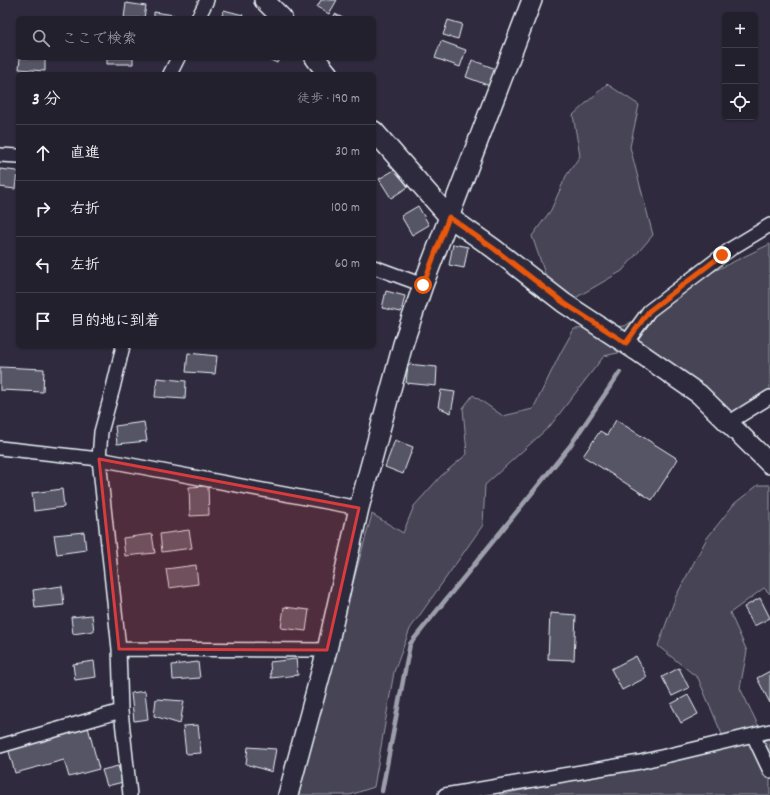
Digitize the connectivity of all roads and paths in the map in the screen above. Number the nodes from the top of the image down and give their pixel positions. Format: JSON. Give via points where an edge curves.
{"nodes":[{"id":1,"x":207,"y":0,"type":"edge"},
{"id":2,"x":264,"y":0,"type":"edge"},
{"id":3,"x":532,"y":0,"type":"edge"},
{"id":4,"x":199,"y":16,"type":"edge"},
{"id":5,"x":280,"y":16,"type":"edge"},
{"id":6,"x":177,"y":60,"type":"edge"},
{"id":7,"x":317,"y":60,"type":"edge"},
{"id":8,"x":171,"y":72,"type":"edge"},
{"id":9,"x":326,"y":72,"type":"edge"},
{"id":10,"x":376,"y":133,"type":"edge"},
{"id":11,"x":0,"y":155,"type":"edge"},
{"id":12,"x":16,"y":156,"type":"edge"},
{"id":13,"x":449,"y":217,"type":"junction"},
{"id":14,"x":770,"y":225,"type":"edge"},
{"id":15,"x":376,"y":268,"type":"edge"},
{"id":16,"x":423,"y":285,"type":"junction"},
{"id":17,"x":626,"y":343,"type":"junction"},
{"id":18,"x":122,"y":348,"type":"edge"},
{"id":19,"x":770,"y":397,"type":"edge"},
{"id":20,"x":728,"y":423,"type":"junction"},
{"id":21,"x":0,"y":448,"type":"edge"},
{"id":22,"x":99,"y":459,"type":"junction"},
{"id":23,"x":770,"y":464,"type":"edge"},
{"id":24,"x":359,"y":508,"type":"junction"},
{"id":25,"x":119,"y":649,"type":"junction"},
{"id":26,"x":327,"y":650,"type":"junction"},
{"id":27,"x":121,"y":711,"type":"junction"},
{"id":28,"x":770,"y":731,"type":"edge"},
{"id":29,"x":753,"y":735,"type":"junction"},
{"id":30,"x":0,"y":746,"type":"edge"},
{"id":31,"x":770,"y":771,"type":"edge"},
{"id":32,"x":130,"y":795,"type":"edge"},
{"id":33,"x":288,"y":795,"type":"edge"},
{"id":34,"x":445,"y":795,"type":"edge"}],
"edges":[{"from":1,"to":4,"type":"street"},
{"from":2,"to":5,"type":"street"},
{"from":3,"to":13,"type":"street"},
{"from":6,"to":8,"type":"street"},
{"from":7,"to":9,"type":"street"},
{"from":10,"to":13,"type":"street"},
{"from":11,"to":12,"type":"street"},
{"from":13,"to":16,"type":"street"},
{"from":13,"to":17,"type":"street","via":[[564,303]]},
{"from":14,"to":17,"type":"street","via":[[732,248],[649,311]]},
{"from":15,"to":16,"type":"street"},
{"from":16,"to":24,"type":"street","via":[[402,344]]},
{"from":17,"to":20,"type":"street","via":[[699,394]]},
{"from":18,"to":22,"type":"street","via":[[101,432]]},
{"from":19,"to":20,"type":"street"},
{"from":20,"to":23,"type":"street"},
{"from":21,"to":22,"type":"street"},
{"from":22,"to":24,"type":"street"},
{"from":22,"to":25,"type":"street"},
{"from":24,"to":26,"type":"street"},
{"from":25,"to":26,"type":"street"},
{"from":25,"to":27,"type":"street"},
{"from":26,"to":33,"type":"street"},
{"from":27,"to":30,"type":"street"},
{"from":27,"to":32,"type":"street"},
{"from":28,"to":29,"type":"street"},
{"from":29,"to":31,"type":"street"},
{"from":29,"to":34,"type":"street","via":[[640,762]]}]}
